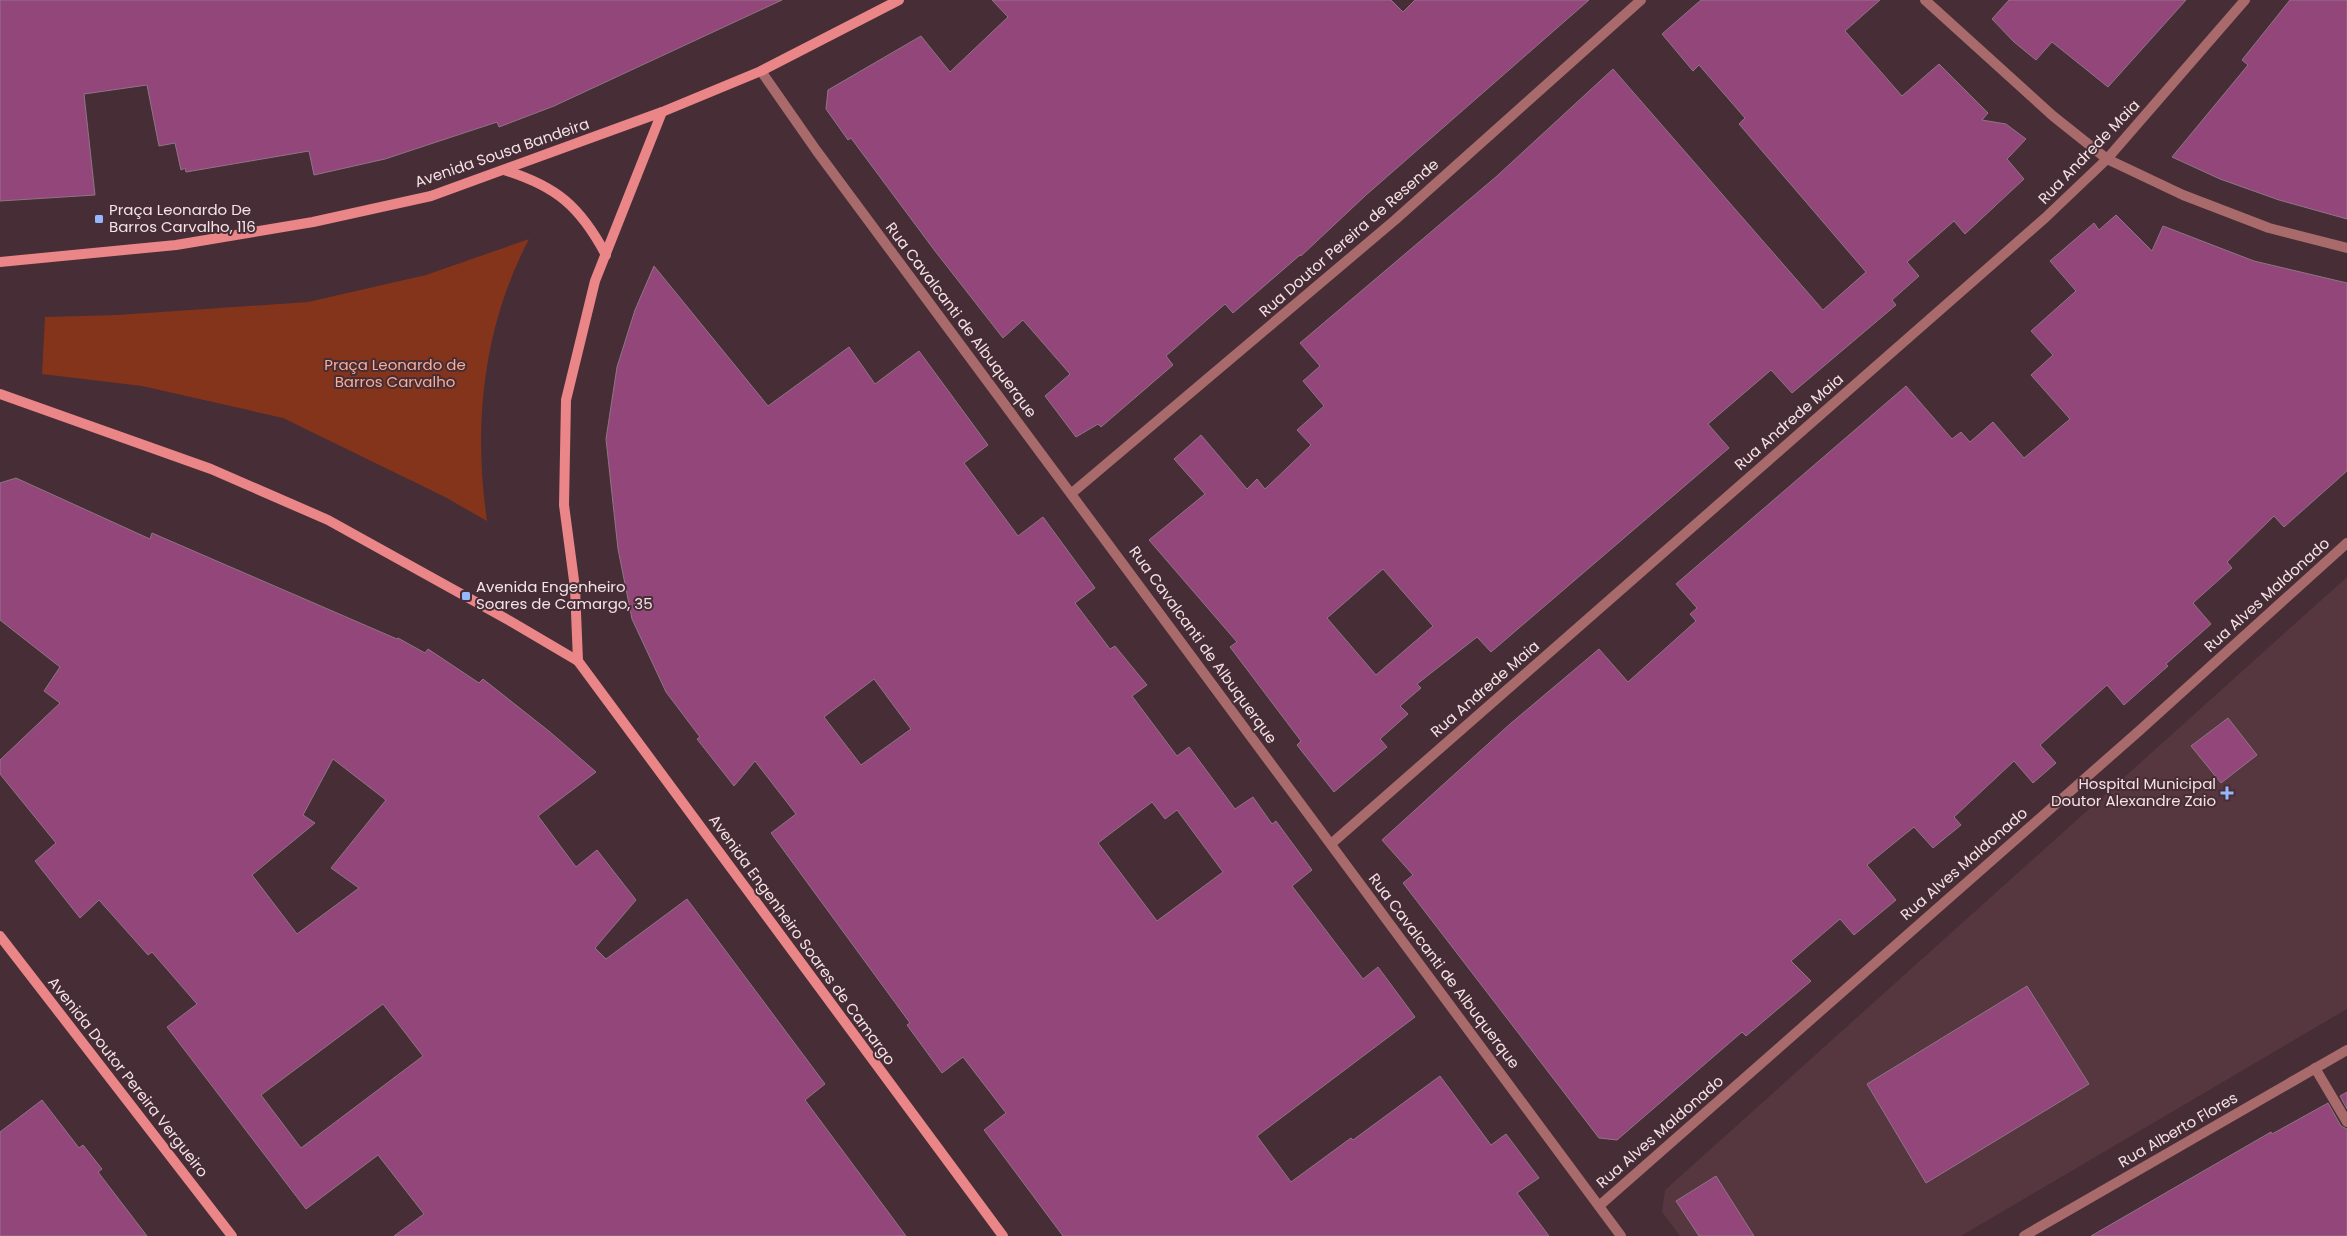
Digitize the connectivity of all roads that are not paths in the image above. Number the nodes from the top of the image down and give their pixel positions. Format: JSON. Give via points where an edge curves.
{"nodes":[{"id":1,"x":899,"y":0,"type":"edge"},
{"id":2,"x":1641,"y":0,"type":"edge"},
{"id":3,"x":1925,"y":0,"type":"edge"},
{"id":4,"x":2245,"y":0,"type":"edge"},
{"id":5,"x":762,"y":71,"type":"junction"},
{"id":6,"x":662,"y":112,"type":"junction"},
{"id":7,"x":2107,"y":160,"type":"junction"},
{"id":8,"x":504,"y":170,"type":"junction"},
{"id":9,"x":2347,"y":248,"type":"edge"},
{"id":10,"x":606,"y":255,"type":"junction"},
{"id":11,"x":0,"y":262,"type":"edge"},
{"id":12,"x":0,"y":394,"type":"edge"},
{"id":13,"x":11,"y":398,"type":"junction"},
{"id":14,"x":0,"y":400,"type":"edge"},
{"id":15,"x":1072,"y":493,"type":"junction"},
{"id":16,"x":2347,"y":543,"type":"edge"},
{"id":17,"x":578,"y":662,"type":"junction"},
{"id":18,"x":1331,"y":844,"type":"junction"},
{"id":19,"x":0,"y":936,"type":"edge"},
{"id":20,"x":2347,"y":1050,"type":"edge"},
{"id":21,"x":2315,"y":1068,"type":"junction"},
{"id":22,"x":2347,"y":1122,"type":"edge"},
{"id":23,"x":1599,"y":1206,"type":"junction"},
{"id":24,"x":232,"y":1236,"type":"edge"},
{"id":25,"x":1002,"y":1236,"type":"edge"},
{"id":26,"x":1621,"y":1236,"type":"edge"},
{"id":27,"x":2024,"y":1236,"type":"edge"}],
"edges":[{"from":1,"to":5,"type":"street","name":"Avenida Sousa Bandeira"},
{"from":2,"to":15,"type":"street","name":"Rua Doutor Pereira de Resende","via":[[1395,220]]},
{"from":3,"to":7,"type":"street","via":[[2053,116]]},
{"from":4,"to":7,"type":"street","name":"Rua Andrede Maia"},
{"from":5,"to":6,"type":"street","name":"Avenida Sousa Bandeira"},
{"from":5,"to":15,"type":"street","name":"Rua Cavalcanti de Albuquerque","via":[[816,150]]},
{"from":6,"to":8,"type":"street","name":"Avenida Sousa Bandeira"},
{"from":6,"to":10,"type":"street"},
{"from":7,"to":9,"type":"street","via":[[2183,195],[2269,228]]},
{"from":7,"to":18,"type":"street","name":"Rua Andrede Maia","via":[[2045,218]]},
{"from":8,"to":10,"type":"street","via":[[548,187],[567,201],[583,217]]},
{"from":8,"to":11,"type":"street","name":"Avenida Sousa Bandeira","via":[[432,196],[313,222],[176,246]]},
{"from":10,"to":17,"type":"street","via":[[595,281],[566,400],[564,505],[575,588]]},
{"from":12,"to":13,"type":"street"},
{"from":13,"to":14,"type":"street"},
{"from":13,"to":17,"type":"street","via":[[211,469],[328,520]]},
{"from":15,"to":18,"type":"street","name":"Rua Cavalcanti de Albuquerque"},
{"from":16,"to":23,"type":"street","name":"Rua Alves Maldonado","via":[[2139,731]]},
{"from":17,"to":25,"type":"street","name":"Avenida Engenheiro Soares de Camargo"},
{"from":18,"to":23,"type":"street","name":"Rua Cavalcanti de Albuquerque"},
{"from":19,"to":24,"type":"street","name":"Avenida Doutor Pereira Vergueiro"},
{"from":20,"to":21,"type":"street","name":"Rua Alberto Flores"},
{"from":21,"to":22,"type":"street"},
{"from":21,"to":27,"type":"street","name":"Rua Alberto Flores"},
{"from":23,"to":26,"type":"street","name":"Rua Cavalcanti de Albuquerque"}]}
